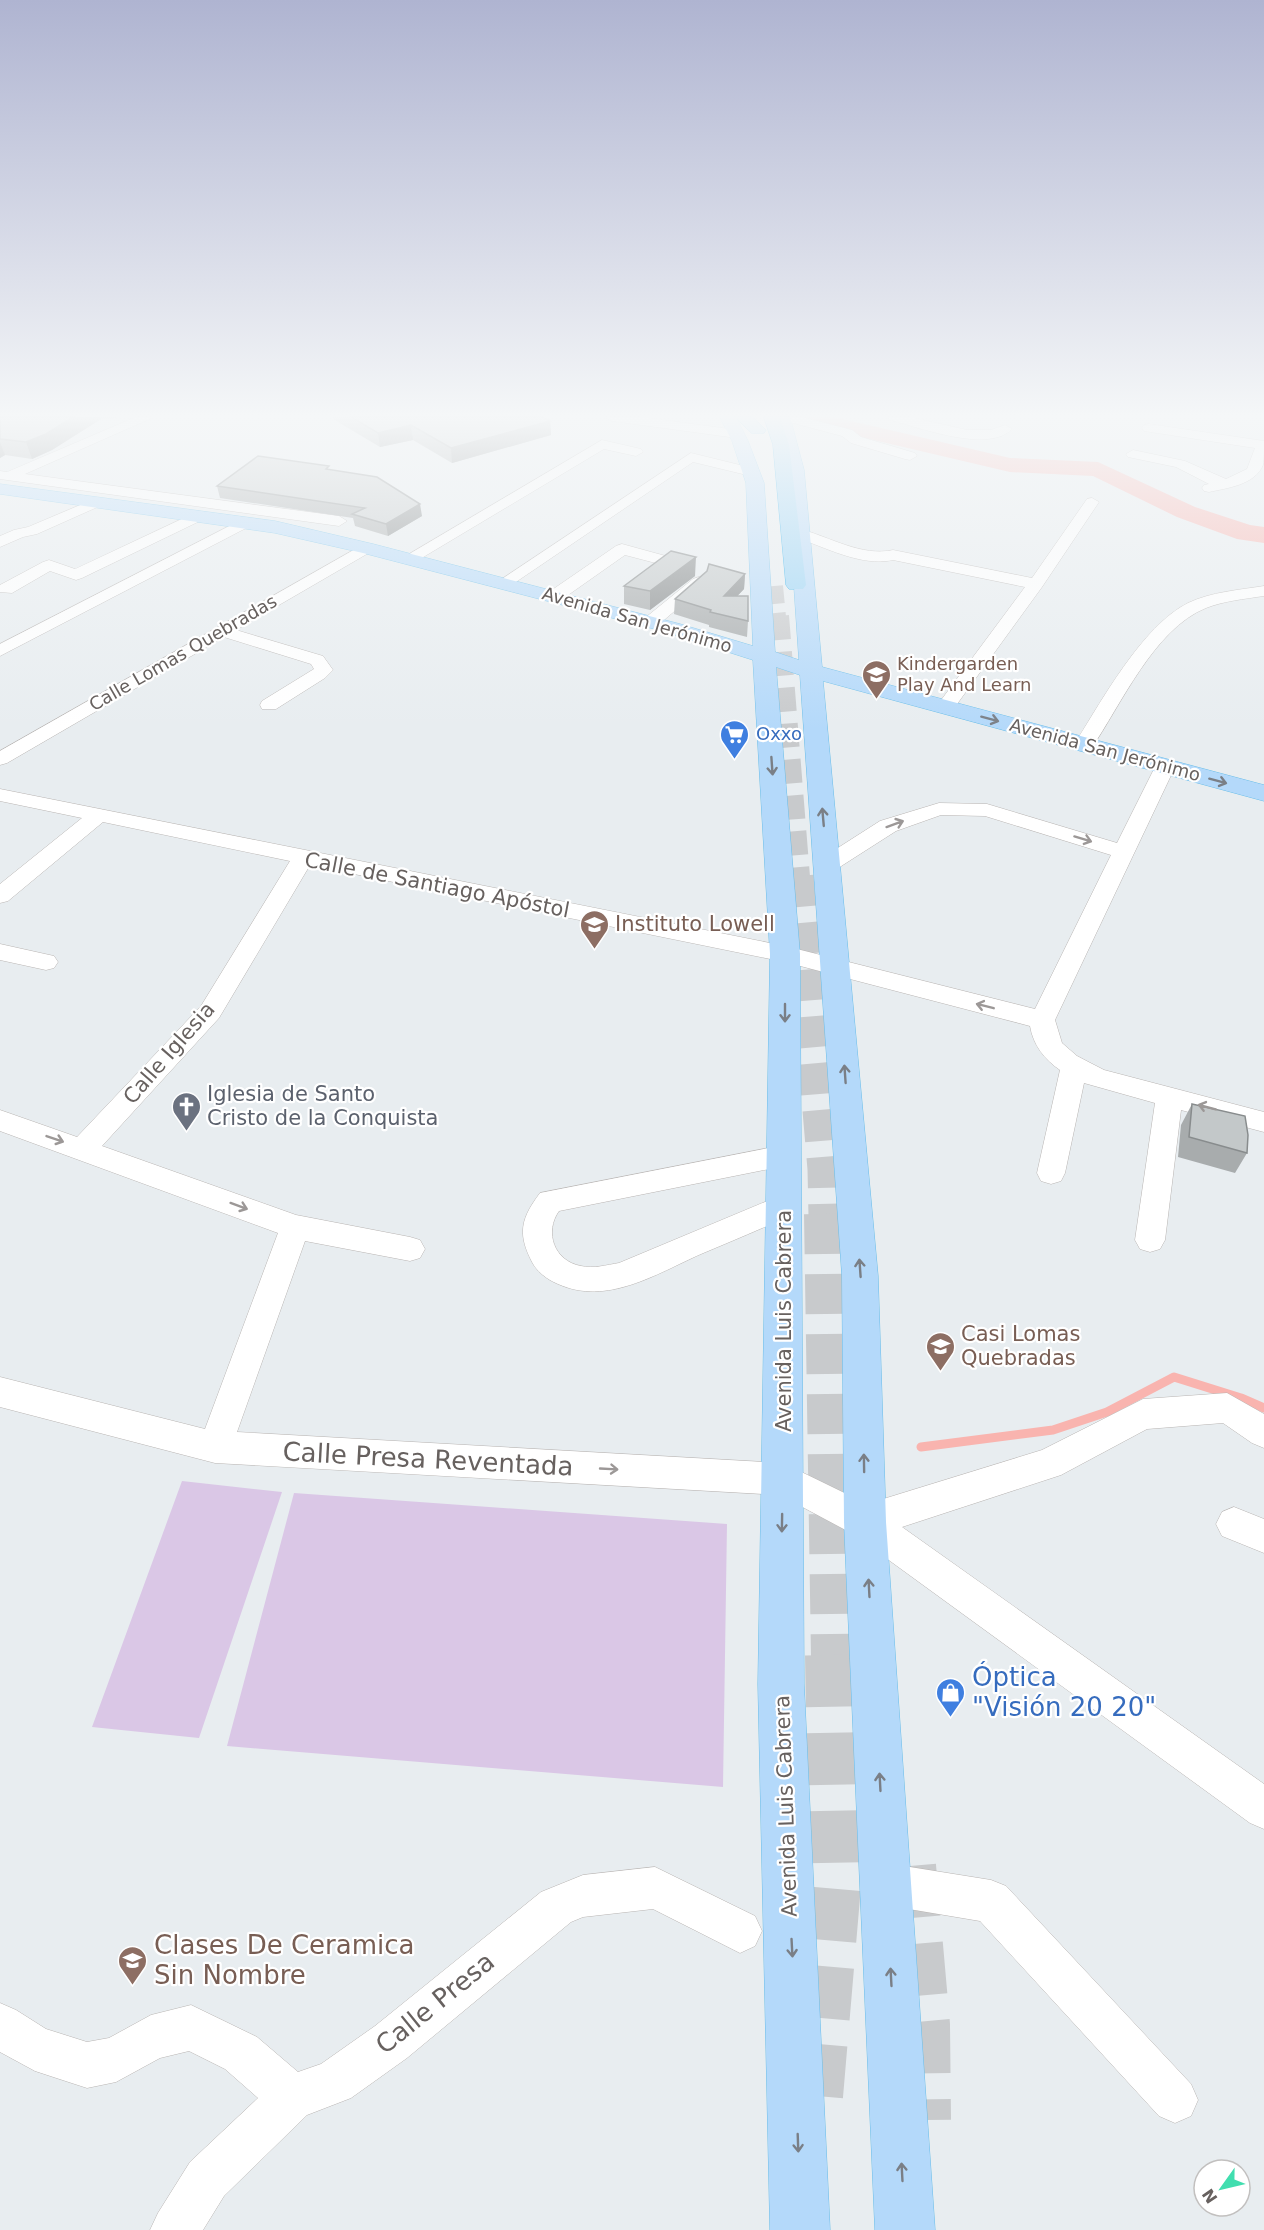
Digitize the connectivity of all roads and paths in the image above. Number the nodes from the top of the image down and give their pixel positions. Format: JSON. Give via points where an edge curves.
{"nodes":[{"id":1,"x":51,"y":521,"type":"edge"},
{"id":2,"x":187,"y":521,"type":"edge"},
{"id":3,"x":232,"y":521,"type":"edge"},
{"id":4,"x":473,"y":521,"type":"edge"},
{"id":5,"x":596,"y":521,"type":"edge"},
{"id":6,"x":757,"y":521,"type":"edge"},
{"id":7,"x":770,"y":521,"type":"edge"},
{"id":8,"x":789,"y":521,"type":"edge"},
{"id":9,"x":799,"y":521,"type":"edge"},
{"id":10,"x":1079,"y":521,"type":"edge"},
{"id":11,"x":245,"y":523,"type":"junction"},
{"id":12,"x":800,"y":534,"type":"junction"},
{"id":13,"x":0,"y":542,"type":"edge"},
{"id":14,"x":366,"y":548,"type":"junction"},
{"id":15,"x":410,"y":559,"type":"junction"},
{"id":16,"x":667,"y":561,"type":"edge"},
{"id":17,"x":699,"y":582,"type":"edge"},
{"id":18,"x":504,"y":583,"type":"junction"},
{"id":19,"x":1036,"y":584,"type":"junction"},
{"id":20,"x":795,"y":585,"type":"tunnel mouth"},
{"id":21,"x":774,"y":586,"type":"tunnel mouth"},
{"id":22,"x":6,"y":589,"type":"dead end"},
{"id":23,"x":1264,"y":591,"type":"edge"},
{"id":24,"x":555,"y":596,"type":"junction"},
{"id":25,"x":762,"y":614,"type":"junction"},
{"id":26,"x":807,"y":615,"type":"junction"},
{"id":27,"x":651,"y":622,"type":"junction"},
{"id":28,"x":222,"y":631,"type":"junction"},
{"id":29,"x":0,"y":651,"type":"edge"},
{"id":30,"x":764,"y":657,"type":"junction"},
{"id":31,"x":812,"y":681,"type":"junction"},
{"id":32,"x":766,"y":687,"type":"junction"},
{"id":33,"x":269,"y":705,"type":"dead end"},
{"id":34,"x":945,"y":707,"type":"junction"},
{"id":35,"x":1084,"y":745,"type":"junction"},
{"id":36,"x":0,"y":759,"type":"edge"},
{"id":37,"x":1165,"y":767,"type":"junction"},
{"id":38,"x":1264,"y":793,"type":"edge"},
{"id":39,"x":0,"y":795,"type":"edge"},
{"id":40,"x":99,"y":815,"type":"junction"},
{"id":41,"x":1124,"y":852,"type":"junction"},
{"id":42,"x":303,"y":858,"type":"junction"},
{"id":43,"x":827,"y":865,"type":"junction"},
{"id":44,"x":0,"y":896,"type":"edge"},
{"id":45,"x":0,"y":952,"type":"edge"},
{"id":46,"x":785,"y":954,"type":"junction"},
{"id":47,"x":45,"y":962,"type":"dead end"},
{"id":48,"x":837,"y":968,"type":"junction"},
{"id":49,"x":1042,"y":1020,"type":"junction"},
{"id":50,"x":1074,"y":1067,"type":"junction"},
{"id":51,"x":1169,"y":1097,"type":"junction"},
{"id":52,"x":0,"y":1120,"type":"edge"},
{"id":53,"x":1264,"y":1122,"type":"edge"},
{"id":54,"x":83,"y":1149,"type":"junction"},
{"id":55,"x":784,"y":1156,"type":"junction"},
{"id":56,"x":1051,"y":1173,"type":"dead end"},
{"id":57,"x":784,"y":1206,"type":"junction"},
{"id":58,"x":295,"y":1227,"type":"junction"},
{"id":59,"x":1150,"y":1240,"type":"dead end"},
{"id":60,"x":410,"y":1249,"type":"dead end"},
{"id":61,"x":0,"y":1392,"type":"edge"},
{"id":62,"x":1264,"y":1432,"type":"edge"},
{"id":63,"x":215,"y":1447,"type":"junction"},
{"id":64,"x":783,"y":1479,"type":"junction"},
{"id":65,"x":865,"y":1522,"type":"junction"},
{"id":66,"x":1264,"y":1809,"type":"edge"},
{"id":67,"x":885,"y":1884,"type":"junction"},
{"id":68,"x":740,"y":1931,"type":"dead end"},
{"id":69,"x":0,"y":2026,"type":"edge"},
{"id":70,"x":292,"y":2097,"type":"junction"},
{"id":71,"x":1175,"y":2100,"type":"dead end"},
{"id":72,"x":175,"y":2230,"type":"edge"},
{"id":73,"x":800,"y":2230,"type":"edge"},
{"id":74,"x":905,"y":2230,"type":"edge"}],
"edges":[{"from":1,"to":13,"type":"street"},
{"from":2,"to":22,"type":"street","via":[[76,574],[49,565]]},
{"from":3,"to":11,"type":"main road","name":"Avenida San Jerónimo"},
{"from":4,"to":15,"type":"street"},
{"from":5,"to":18,"type":"street"},
{"from":6,"to":25,"type":"main road","name":"Avenida Luis Cabrera"},
{"from":7,"to":21,"type":"highway"},
{"from":8,"to":20,"type":"highway"},
{"from":9,"to":12,"type":"main road"},
{"from":10,"to":19,"type":"street"},
{"from":11,"to":14,"type":"main road","name":"Avenida San Jerónimo"},
{"from":11,"to":29,"type":"street"},
{"from":12,"to":19,"type":"street","via":[[879,558],[894,555]]},
{"from":12,"to":26,"type":"main road"},
{"from":14,"to":15,"type":"main road","name":"Avenida San Jerónimo"},
{"from":14,"to":28,"type":"street","name":"Calle Lomas Quebradas"},
{"from":15,"to":18,"type":"main road","name":"Avenida San Jerónimo"},
{"from":16,"to":24,"type":"street","via":[[622,549]]},
{"from":17,"to":27,"type":"street"},
{"from":18,"to":24,"type":"main road","name":"Avenida San Jerónimo"},
{"from":19,"to":34,"type":"street"},
{"from":23,"to":35,"type":"street","via":[[1193,607],[1169,624],[1127,678]]},
{"from":24,"to":27,"type":"main road","name":"Avenida San Jerónimo"},
{"from":25,"to":26,"type":"main road"},
{"from":25,"to":30,"type":"main road","name":"Avenida Luis Cabrera"},
{"from":26,"to":31,"type":"main road"},
{"from":27,"to":30,"type":"main road","name":"Avenida San Jerónimo"},
{"from":28,"to":33,"type":"street","via":[[317,660],[322,665],[324,670],[319,674]]},
{"from":28,"to":36,"type":"street","name":"Calle Lomas Quebradas"},
{"from":30,"to":31,"type":"main road","name":"Avenida San Jerónimo"},
{"from":30,"to":32,"type":"main road","name":"Avenida Luis Cabrera"},
{"from":31,"to":32,"type":"main road"},
{"from":31,"to":34,"type":"main road","name":"Avenida San Jerónimo"},
{"from":43,"to":31,"type":"main road","one_way":true},
{"from":32,"to":46,"type":"main road","name":"Avenida Luis Cabrera","one_way":true},
{"from":34,"to":35,"type":"main road","name":"Avenida San Jerónimo","one_way":true},
{"from":35,"to":37,"type":"main road","name":"Avenida San Jerónimo"},
{"from":37,"to":38,"type":"main road","name":"Avenida San Jerónimo","one_way":true},
{"from":37,"to":41,"type":"street"},
{"from":39,"to":40,"type":"street","name":"Calle de Santiago Apóstol"},
{"from":40,"to":42,"type":"street","name":"Calle de Santiago Apóstol"},
{"from":40,"to":44,"type":"street"},
{"from":43,"to":41,"type":"street","one_way":true,"via":[[888,826],[939,809],[987,810]]},
{"from":41,"to":49,"type":"street"},
{"from":42,"to":46,"type":"street","name":"Calle de Santiago Apóstol"},
{"from":42,"to":54,"type":"street","name":"Calle Iglesia","via":[[210,1012]]},
{"from":43,"to":48,"type":"main road"},
{"from":45,"to":47,"type":"street"},
{"from":46,"to":48,"type":"street","name":"Calle de Santiago Apóstol"},
{"from":46,"to":55,"type":"main road","name":"Avenida Luis Cabrera","one_way":true},
{"from":49,"to":48,"type":"street","name":"Calle de Santiago Apóstol","one_way":true},
{"from":65,"to":48,"type":"main road","one_way":true,"via":[[860,1276]]},
{"from":49,"to":50,"type":"street","via":[[1043,1036],[1054,1052]]},
{"from":50,"to":51,"type":"street","via":[[1097,1078]]},
{"from":50,"to":56,"type":"street"},
{"from":53,"to":51,"type":"street","one_way":true},
{"from":51,"to":59,"type":"street"},
{"from":52,"to":54,"type":"street","one_way":true},
{"from":54,"to":58,"type":"street","one_way":true},
{"from":55,"to":57,"type":"main road","name":"Avenida Luis Cabrera"},
{"from":55,"to":57,"type":"street","via":[[550,1201],[538,1221],[538,1248],[555,1268],[576,1278],[600,1279],[622,1275]]},
{"from":57,"to":64,"type":"main road","name":"Avenida Luis Cabrera"},
{"from":58,"to":60,"type":"street"},
{"from":58,"to":63,"type":"street"},
{"from":61,"to":63,"type":"street","name":"Calle Presa Reventada"},
{"from":62,"to":65,"type":"street","via":[[1227,1408],[1143,1414],[1049,1464]]},
{"from":63,"to":64,"type":"street","name":"Calle Presa Reventada","one_way":true},
{"from":64,"to":65,"type":"street","name":"Calle Presa Reventada"},
{"from":64,"to":73,"type":"main road","name":"Avenida Luis Cabrera","one_way":true,"via":[[781,1684]]},
{"from":65,"to":66,"type":"street","name":"Calle Presa Reventada"},
{"from":67,"to":65,"type":"main road","one_way":true},
{"from":67,"to":71,"type":"street","via":[[991,1901]]},
{"from":74,"to":67,"type":"main road","one_way":true},
{"from":68,"to":70,"type":"street","name":"Calle Presa","via":[[655,1888],[583,1896],[556,1907],[391,2042],[335,2082]]},
{"from":69,"to":70,"type":"street","via":[[35,2048],[87,2065],[116,2059],[152,2038],[191,2028],[242,2053]]},
{"from":70,"to":72,"type":"street","name":"Calle Presa","via":[[207,2179]]}]}
